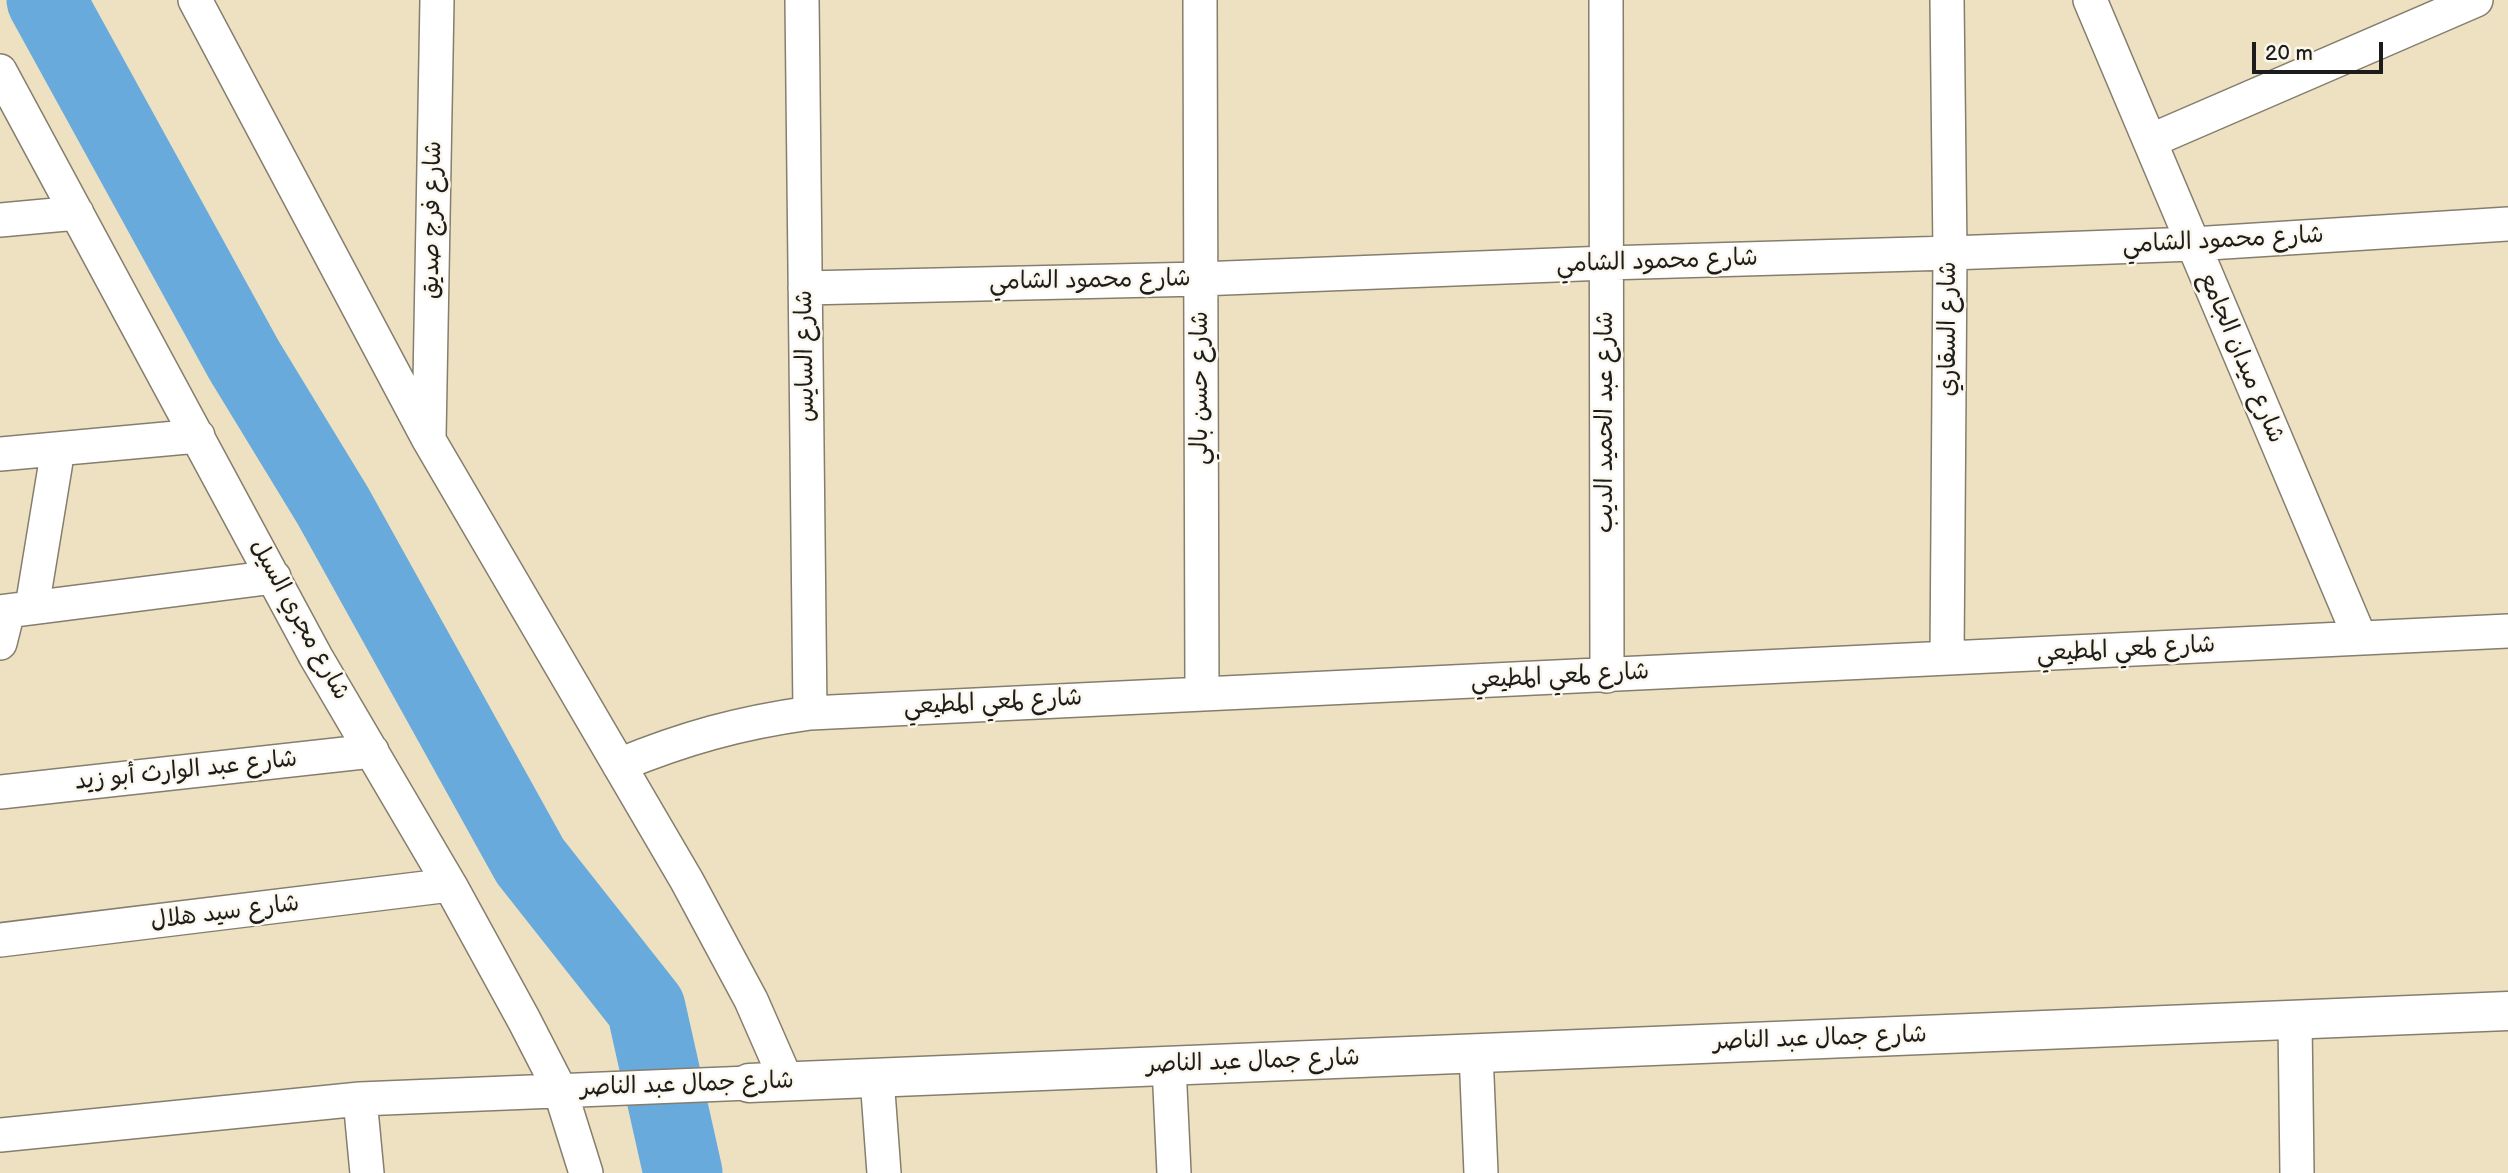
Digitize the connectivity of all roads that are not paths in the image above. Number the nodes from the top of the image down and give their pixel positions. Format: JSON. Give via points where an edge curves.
{"nodes":[{"id":1,"x":195,"y":0,"type":"edge"},
{"id":2,"x":437,"y":0,"type":"edge"},
{"id":3,"x":802,"y":0,"type":"edge"},
{"id":4,"x":1200,"y":0,"type":"edge"},
{"id":5,"x":1606,"y":0,"type":"edge"},
{"id":6,"x":1947,"y":0,"type":"edge"},
{"id":7,"x":2090,"y":0,"type":"edge"},
{"id":8,"x":2476,"y":0,"type":"edge"},
{"id":9,"x":0,"y":71,"type":"edge"},
{"id":10,"x":2150,"y":141,"type":"junction"},
{"id":11,"x":77,"y":214,"type":"junction"},
{"id":12,"x":0,"y":220,"type":"edge"},
{"id":13,"x":2508,"y":224,"type":"edge"},
{"id":14,"x":2193,"y":244,"type":"junction"},
{"id":15,"x":1950,"y":253,"type":"junction"},
{"id":16,"x":1606,"y":263,"type":"junction"},
{"id":17,"x":1200,"y":279,"type":"junction"},
{"id":18,"x":805,"y":288,"type":"junction"},
{"id":19,"x":198,"y":436,"type":"junction"},
{"id":20,"x":429,"y":440,"type":"junction"},
{"id":21,"x":58,"y":449,"type":"junction"},
{"id":22,"x":0,"y":454,"type":"edge"},
{"id":23,"x":274,"y":577,"type":"junction"},
{"id":24,"x":13,"y":610,"type":"edge"},
{"id":25,"x":2508,"y":631,"type":"edge"},
{"id":26,"x":2360,"y":638,"type":"junction"},
{"id":27,"x":0,"y":643,"type":"edge"},
{"id":28,"x":1947,"y":658,"type":"junction"},
{"id":29,"x":1607,"y":676,"type":"junction"},
{"id":30,"x":1202,"y":692,"type":"junction"},
{"id":31,"x":810,"y":713,"type":"junction"},
{"id":32,"x":372,"y":751,"type":"junction"},
{"id":33,"x":620,"y":765,"type":"junction"},
{"id":34,"x":0,"y":792,"type":"edge"},
{"id":35,"x":450,"y":885,"type":"junction"},
{"id":36,"x":0,"y":940,"type":"edge"},
{"id":37,"x":2508,"y":1011,"type":"edge"},
{"id":38,"x":2295,"y":1020,"type":"junction"},
{"id":39,"x":1476,"y":1052,"type":"junction"},
{"id":40,"x":1169,"y":1066,"type":"junction"},
{"id":41,"x":877,"y":1078,"type":"junction"},
{"id":42,"x":788,"y":1082,"type":"junction"},
{"id":43,"x":749,"y":1083,"type":"joint"},
{"id":44,"x":561,"y":1090,"type":"junction"},
{"id":45,"x":360,"y":1099,"type":"junction"},
{"id":46,"x":0,"y":1135,"type":"edge"},
{"id":47,"x":367,"y":1173,"type":"edge"},
{"id":48,"x":586,"y":1173,"type":"edge"},
{"id":49,"x":884,"y":1173,"type":"edge"},
{"id":50,"x":1174,"y":1173,"type":"edge"},
{"id":51,"x":1480,"y":1173,"type":"edge"},
{"id":52,"x":2297,"y":1173,"type":"edge"}],
"edges":[{"from":1,"to":20,"type":"street"},
{"from":2,"to":20,"type":"street","name":"شارع فرج صديق"},
{"from":3,"to":18,"type":"street","name":"شارع السايس"},
{"from":4,"to":17,"type":"street","name":"شارع حسن بالي"},
{"from":5,"to":16,"type":"street","name":"شارع عبد الحميد الديب"},
{"from":6,"to":15,"type":"street","name":"شارع السقاري"},
{"from":7,"to":10,"type":"street","name":"شارع ميدان الجامع"},
{"from":8,"to":10,"type":"street"},
{"from":9,"to":11,"type":"street","name":"شارع مجري السيل"},
{"from":10,"to":14,"type":"street","name":"شارع ميدان الجامع"},
{"from":11,"to":12,"type":"street"},
{"from":11,"to":19,"type":"street","name":"شارع مجري السيل"},
{"from":13,"to":14,"type":"street","name":"شارع محمود الشامي"},
{"from":14,"to":15,"type":"street","name":"شارع محمود الشامي"},
{"from":14,"to":26,"type":"street","name":"شارع ميدان الجامع"},
{"from":15,"to":16,"type":"street","name":"شارع محمود الشامي"},
{"from":15,"to":28,"type":"street","name":"شارع السقاري"},
{"from":16,"to":17,"type":"street","name":"شارع محمود الشامي"},
{"from":16,"to":29,"type":"street","name":"شارع عبد الحميد الديب"},
{"from":17,"to":18,"type":"street","name":"شارع محمود الشامي"},
{"from":17,"to":30,"type":"street","name":"شارع حسن بالي"},
{"from":18,"to":31,"type":"street","name":"شارع السايس"},
{"from":19,"to":21,"type":"street"},
{"from":19,"to":23,"type":"street","name":"شارع مجري السيل"},
{"from":20,"to":33,"type":"street"},
{"from":21,"to":22,"type":"street"},
{"from":21,"to":24,"type":"street"},
{"from":23,"to":24,"type":"street"},
{"from":23,"to":32,"type":"street","name":"شارع مجري السيل"},
{"from":24,"to":27,"type":"street"},
{"from":25,"to":26,"type":"street","name":"شارع لمعي المطيعي"},
{"from":26,"to":28,"type":"street","name":"شارع لمعي المطيعي"},
{"from":28,"to":29,"type":"street","name":"شارع لمعي المطيعي"},
{"from":29,"to":30,"type":"street","name":"شارع لمعي المطيعي"},
{"from":30,"to":31,"type":"street","name":"شارع لمعي المطيعي"},
{"from":31,"to":33,"type":"street","name":"شارع لمعي المطيعي","via":[[713,731]]},
{"from":32,"to":34,"type":"street","name":"شارع عبد الوارث أبو زيد"},
{"from":32,"to":35,"type":"street","name":"شارع مجري السيل"},
{"from":33,"to":42,"type":"street","via":[[751,1000]]},
{"from":35,"to":36,"type":"street","name":"شارع سيد هلال"},
{"from":35,"to":44,"type":"street","name":"شارع مجري السيل"},
{"from":37,"to":38,"type":"street","name":"شارع جمال عبد الناصر"},
{"from":38,"to":39,"type":"street","name":"شارع جمال عبد الناصر"},
{"from":38,"to":52,"type":"street"},
{"from":39,"to":40,"type":"street","name":"شارع جمال عبد الناصر"},
{"from":39,"to":51,"type":"street"},
{"from":40,"to":41,"type":"street","name":"شارع جمال عبد الناصر"},
{"from":40,"to":50,"type":"street"},
{"from":41,"to":42,"type":"street","name":"شارع جمال عبد الناصر"},
{"from":41,"to":49,"type":"street"},
{"from":42,"to":43,"type":"street","name":"شارع جمال عبد الناصر"},
{"from":43,"to":44,"type":"street","name":"شارع جمال عبد الناصر"},
{"from":44,"to":45,"type":"street","name":"شارع جمال عبد الناصر"},
{"from":44,"to":48,"type":"street","name":"شارع مجري السيل"},
{"from":45,"to":46,"type":"street","name":"شارع جمال عبد الناصر"},
{"from":45,"to":47,"type":"street"}]}
